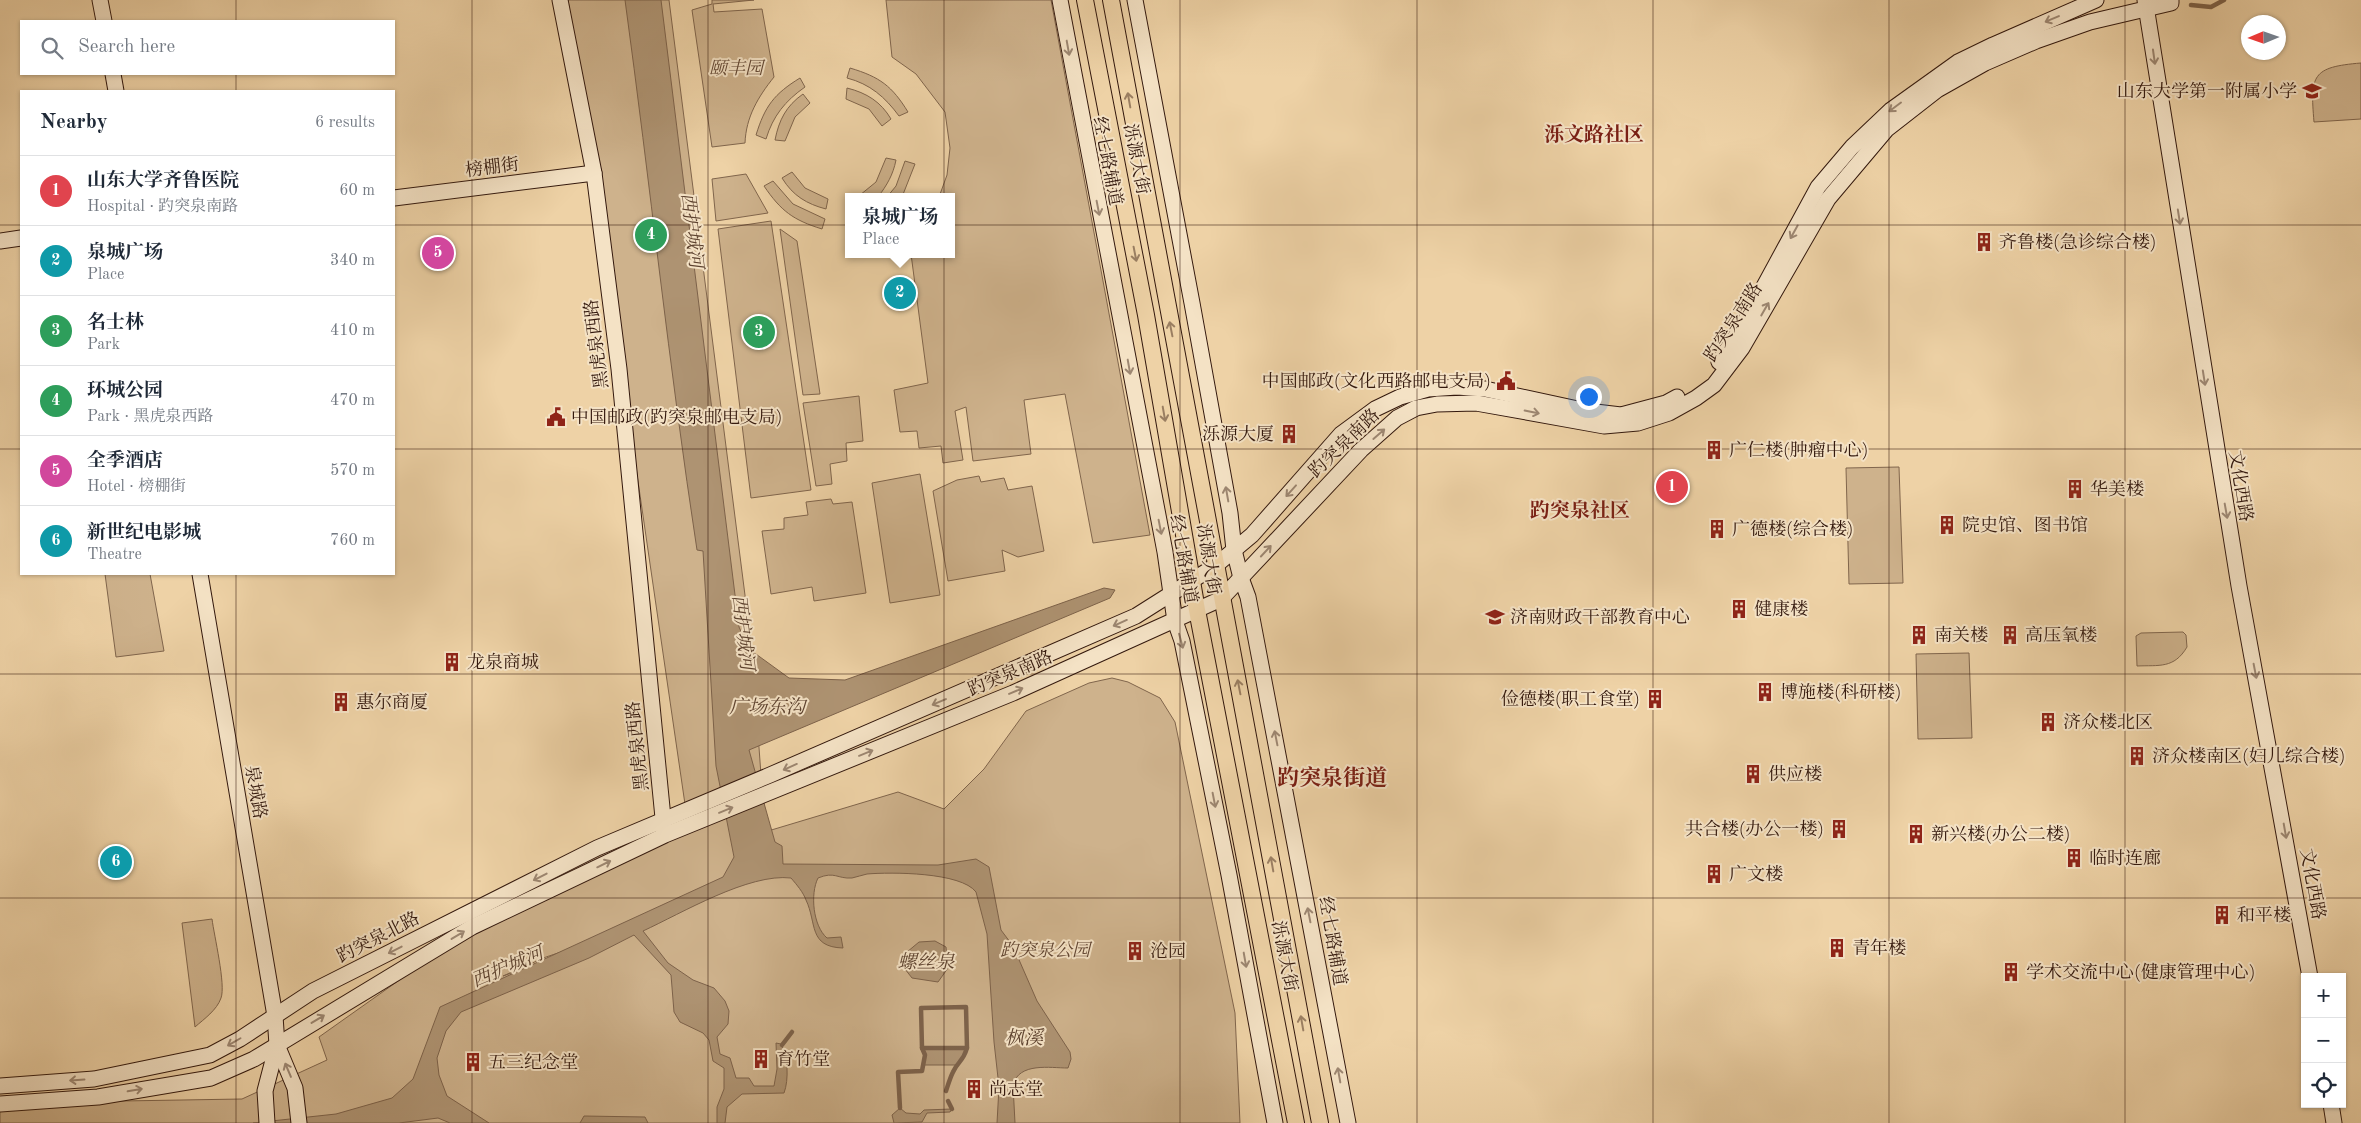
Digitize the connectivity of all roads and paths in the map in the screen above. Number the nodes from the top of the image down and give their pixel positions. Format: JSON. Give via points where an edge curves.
{"nodes":[{"id":1,"x":100,"y":0,"type":"edge"},
{"id":2,"x":560,"y":0,"type":"edge"},
{"id":3,"x":1060,"y":0,"type":"edge"},
{"id":4,"x":1085,"y":0,"type":"edge"},
{"id":5,"x":1111,"y":0,"type":"edge"},
{"id":6,"x":1135,"y":0,"type":"edge"},
{"id":7,"x":2096,"y":0,"type":"edge"},
{"id":8,"x":2171,"y":2,"type":"edge"},
{"id":9,"x":2146,"y":4,"type":"edge"},
{"id":10,"x":104,"y":20,"type":"edge"},
{"id":11,"x":113,"y":75,"type":"edge"},
{"id":12,"x":116,"y":90,"type":"edge"},
{"id":13,"x":594,"y":173,"type":"junction"},
{"id":14,"x":395,"y":198,"type":"edge"},
{"id":15,"x":20,"y":238,"type":"edge"},
{"id":16,"x":0,"y":241,"type":"edge"},
{"id":17,"x":1234,"y":550,"type":"junction"},
{"id":18,"x":1215,"y":566,"type":"junction"},
{"id":19,"x":200,"y":575,"type":"edge"},
{"id":20,"x":1240,"y":578,"type":"junction"},
{"id":21,"x":1193,"y":581,"type":"junction"},
{"id":22,"x":1170,"y":594,"type":"junction"},
{"id":23,"x":1221,"y":599,"type":"junction"},
{"id":24,"x":1198,"y":610,"type":"junction"},
{"id":25,"x":1175,"y":621,"type":"junction"},
{"id":26,"x":766,"y":785,"type":"junction"},
{"id":27,"x":664,"y":827,"type":"junction"},
{"id":28,"x":2309,"y":973,"type":"edge"},
{"id":29,"x":275,"y":1016,"type":"junction"},
{"id":30,"x":277,"y":1045,"type":"junction"},
{"id":31,"x":0,"y":1086,"type":"edge"},
{"id":32,"x":0,"y":1104,"type":"edge"},
{"id":33,"x":2332,"y":1108,"type":"edge"},
{"id":34,"x":266,"y":1117,"type":"edge"},
{"id":35,"x":298,"y":1123,"type":"edge"},
{"id":36,"x":1275,"y":1123,"type":"edge"},
{"id":37,"x":1296,"y":1123,"type":"edge"},
{"id":38,"x":1320,"y":1123,"type":"edge"},
{"id":39,"x":1348,"y":1123,"type":"edge"},
{"id":40,"x":2334,"y":1123,"type":"edge"}],
"edges":[{"from":1,"to":10,"type":"main road"},
{"from":2,"to":13,"type":"main road","name":"黑虎泉西路"},
{"from":3,"to":22,"type":"main road","name":"经七路辅道","one_way":true,"via":[[1165,552]]},
{"from":4,"to":21,"type":"main road","name":"泺源大街","one_way":true},
{"from":18,"to":5,"type":"main road","name":"泺源大街","one_way":true},
{"from":17,"to":6,"type":"main road","name":"经七路辅道","one_way":true,"via":[[1196,322]]},
{"from":7,"to":17,"type":"main road","name":"趵突泉南路","one_way":true,"via":[[1958,62],[1891,110],[1852,147],[1818,187],[1743,325],[1700,385],[1666,403],[1621,414],[1587,411],[1485,389],[1428,389],[1400,396],[1375,409],[1341,434]]},
{"from":8,"to":9,"type":"main road","name":"趵突泉南路"},
{"from":20,"to":9,"type":"main road","name":"趵突泉南路","one_way":true,"via":[[1361,450],[1397,418],[1416,408],[1476,403],[1604,426],[1638,422],[1669,413],[1696,398],[1714,385],[1742,348],[1828,199],[1886,129],[1937,90],[1985,63],[2036,41]]},
{"from":9,"to":28,"type":"main road","name":"文化西路","one_way":true,"via":[[2237,577]]},
{"from":11,"to":12,"type":"main road"},
{"from":13,"to":14,"type":"main road","name":"榜棚街"},
{"from":13,"to":27,"type":"main road","name":"黑虎泉西路","via":[[619,369]]},
{"from":15,"to":16,"type":"main road"},
{"from":17,"to":18,"type":"main road","name":"趵突泉南路"},
{"from":17,"to":20,"type":"main road","name":"经七路辅道"},
{"from":18,"to":21,"type":"main road"},
{"from":18,"to":23,"type":"main road","name":"泺源大街"},
{"from":19,"to":29,"type":"main road","name":"泉城路"},
{"from":20,"to":23,"type":"main road","name":"趵突泉南路"},
{"from":39,"to":20,"type":"main road","name":"经七路辅道","one_way":true,"via":[[1248,596]]},
{"from":21,"to":22,"type":"main road","name":"趵突泉南路"},
{"from":21,"to":24,"type":"main road","name":"泺源大街"},
{"from":22,"to":25,"type":"main road","name":"经七路辅道"},
{"from":22,"to":26,"type":"main road","name":"趵突泉南路","one_way":true,"via":[[1136,616]]},
{"from":23,"to":24,"type":"main road","name":"趵突泉南路"},
{"from":38,"to":23,"type":"main road","name":"泺源大街","one_way":true},
{"from":24,"to":25,"type":"main road","name":"趵突泉南路"},
{"from":24,"to":37,"type":"main road","name":"泺源大街"},
{"from":26,"to":25,"type":"main road","name":"趵突泉南路","one_way":true,"via":[[1013,693]]},
{"from":25,"to":36,"type":"main road","name":"经七路辅道","one_way":true,"via":[[1182,641],[1229,875]]},
{"from":26,"to":27,"type":"main road","name":"趵突泉北路","via":[[684,811]]},
{"from":27,"to":26,"type":"main road","name":"趵突泉南路","one_way":true,"via":[[684,826]]},
{"from":27,"to":29,"type":"main road","name":"趵突泉北路","one_way":true,"via":[[597,848],[313,991]]},
{"from":30,"to":27,"type":"main road","name":"趵突泉北路","one_way":true,"via":[[472,927]]},
{"from":29,"to":30,"type":"main road","name":"泉城路"},
{"from":29,"to":31,"type":"main road","name":"趵突泉北路","one_way":true,"via":[[210,1055],[94,1079]]},
{"from":32,"to":30,"type":"main road","name":"趵突泉北路","one_way":true,"via":[[98,1097],[211,1078]]},
{"from":30,"to":34,"type":"main road","via":[[264,1091]]},
{"from":35,"to":30,"type":"main road","one_way":true,"via":[[295,1088]]},
{"from":33,"to":40,"type":"main road"}]}
